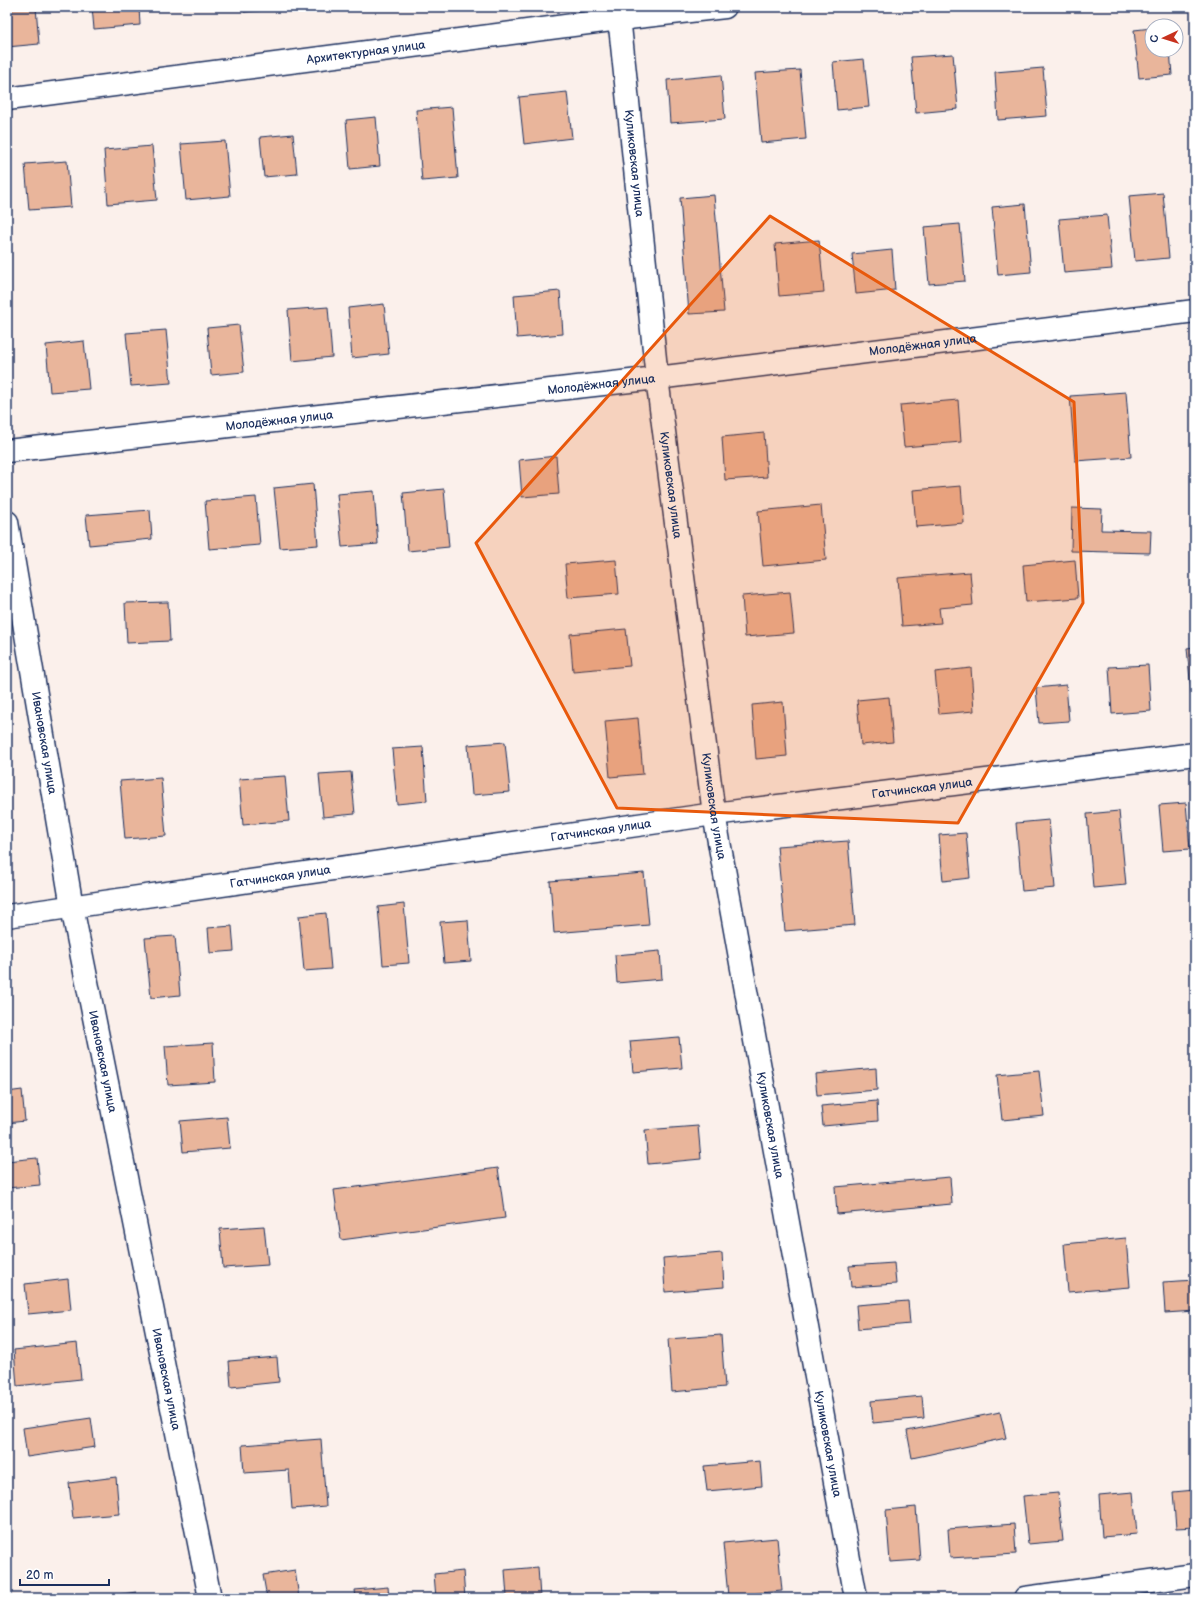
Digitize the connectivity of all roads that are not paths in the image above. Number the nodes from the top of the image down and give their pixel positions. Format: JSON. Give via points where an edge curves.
{"nodes":[{"id":1,"x":725,"y":7,"type":"edge"},
{"id":2,"x":618,"y":13,"type":"edge"},
{"id":3,"x":7,"y":99,"type":"edge"},
{"id":4,"x":1195,"y":312,"type":"edge"},
{"id":5,"x":657,"y":378,"type":"junction"},
{"id":6,"x":7,"y":451,"type":"edge"},
{"id":7,"x":7,"y":522,"type":"edge"},
{"id":8,"x":1195,"y":754,"type":"edge"},
{"id":9,"x":714,"y":814,"type":"junction"},
{"id":10,"x":72,"y":907,"type":"junction"},
{"id":11,"x":7,"y":916,"type":"edge"},
{"id":12,"x":1195,"y":1575,"type":"edge"},
{"id":13,"x":210,"y":1598,"type":"edge"},
{"id":14,"x":856,"y":1598,"type":"edge"},
{"id":15,"x":1025,"y":1598,"type":"edge"}],
"edges":[{"from":1,"to":2,"type":"street","name":"Архитектурная улица"},
{"from":2,"to":3,"type":"street","name":"Архитектурная улица"},
{"from":2,"to":5,"type":"street","name":"Куликовская улица"},
{"from":4,"to":5,"type":"street","name":"Молодёжная улица"},
{"from":5,"to":6,"type":"street","name":"Молодёжная улица"},
{"from":5,"to":9,"type":"street","name":"Куликовская улица"},
{"from":7,"to":10,"type":"street","name":"Ивановская улица"},
{"from":8,"to":9,"type":"street","name":"Гатчинская улица"},
{"from":9,"to":10,"type":"street","name":"Гатчинская улица"},
{"from":9,"to":14,"type":"street","name":"Куликовская улица"},
{"from":10,"to":11,"type":"street","name":"Гатчинская улица"},
{"from":10,"to":13,"type":"street","name":"Ивановская улица"},
{"from":12,"to":15,"type":"street"}]}
